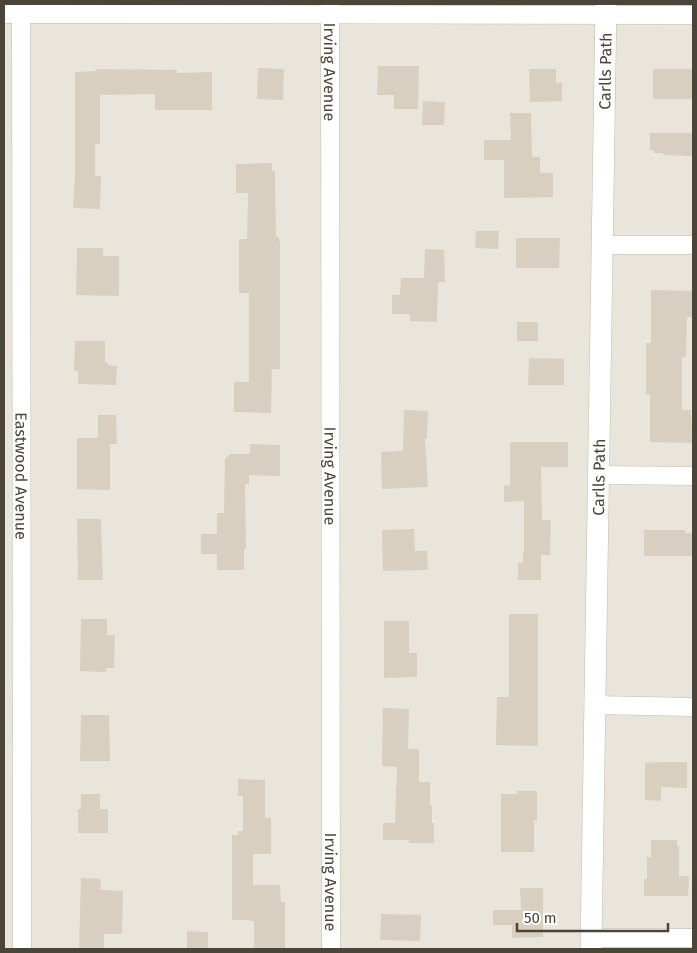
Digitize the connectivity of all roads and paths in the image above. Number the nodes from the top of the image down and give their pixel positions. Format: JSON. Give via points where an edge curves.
{"nodes":[{"id":1,"x":21,"y":9,"type":"edge"},
{"id":2,"x":330,"y":9,"type":"edge"},
{"id":3,"x":606,"y":9,"type":"edge"},
{"id":4,"x":4,"y":14,"type":"edge"},
{"id":5,"x":693,"y":15,"type":"edge"},
{"id":6,"x":603,"y":245,"type":"junction"},
{"id":7,"x":693,"y":245,"type":"edge"},
{"id":8,"x":599,"y":475,"type":"junction"},
{"id":9,"x":693,"y":476,"type":"edge"},
{"id":10,"x":595,"y":706,"type":"junction"},
{"id":11,"x":693,"y":707,"type":"edge"},
{"id":12,"x":693,"y":938,"type":"edge"},
{"id":13,"x":591,"y":944,"type":"edge"},
{"id":14,"x":22,"y":949,"type":"edge"},
{"id":15,"x":331,"y":949,"type":"edge"}],
"edges":[{"from":1,"to":2,"type":"street"},
{"from":1,"to":4,"type":"street"},
{"from":1,"to":14,"type":"street","name":"Eastwood Avenue"},
{"from":2,"to":3,"type":"street"},
{"from":2,"to":15,"type":"street","name":"Irving Avenue"},
{"from":3,"to":5,"type":"street"},
{"from":3,"to":6,"type":"street","name":"Carlls Path"},
{"from":6,"to":7,"type":"street"},
{"from":6,"to":8,"type":"street","name":"Carlls Path"},
{"from":8,"to":9,"type":"street"},
{"from":8,"to":10,"type":"street","name":"Carlls Path"},
{"from":10,"to":11,"type":"street"},
{"from":10,"to":13,"type":"street","name":"Carlls Path"},
{"from":12,"to":13,"type":"street"}]}
